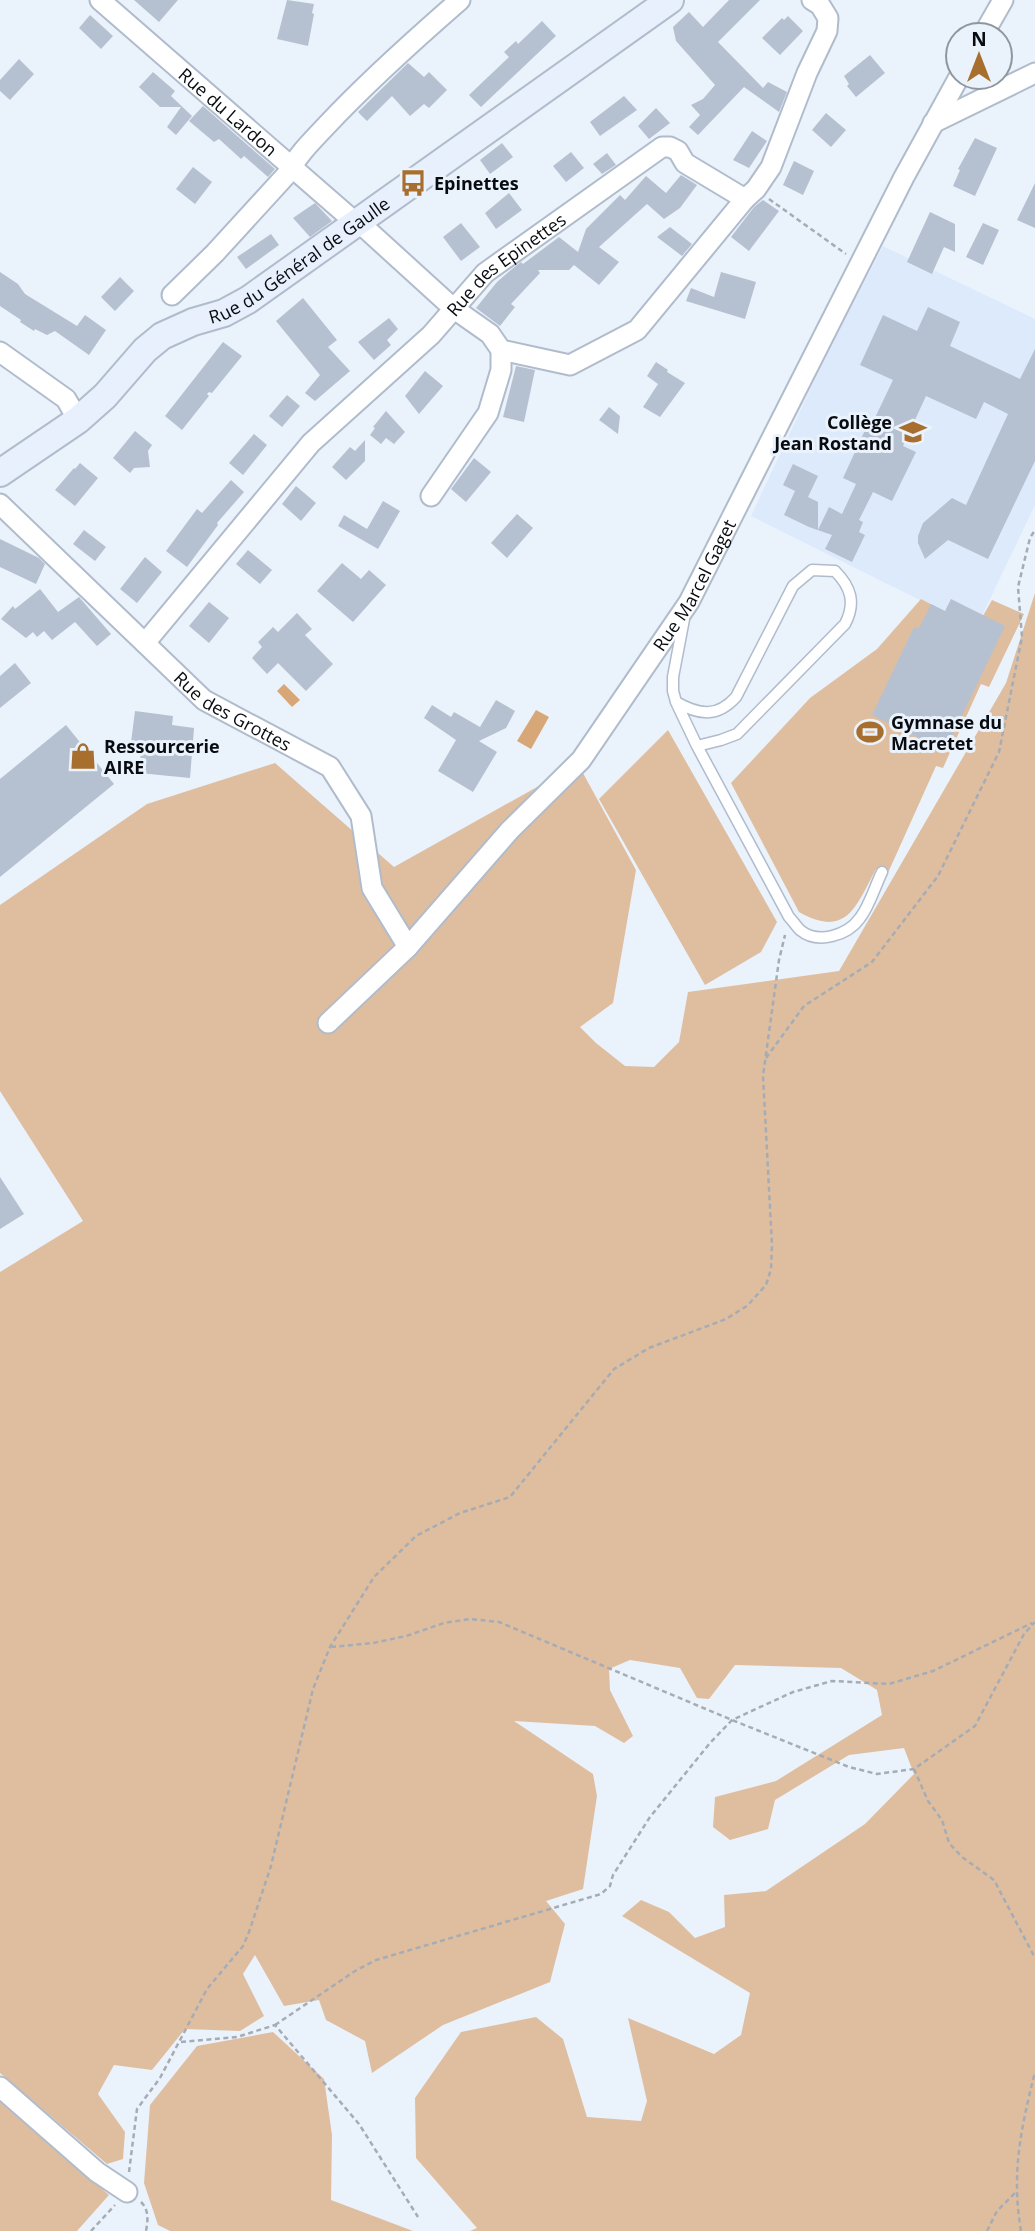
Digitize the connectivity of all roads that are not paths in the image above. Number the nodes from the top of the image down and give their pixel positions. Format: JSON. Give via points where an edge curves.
{"nodes":[{"id":1,"x":100,"y":0,"type":"edge"},
{"id":2,"x":460,"y":0,"type":"edge"},
{"id":3,"x":670,"y":0,"type":"edge"},
{"id":4,"x":812,"y":0,"type":"edge"},
{"id":5,"x":1003,"y":0,"type":"edge"},
{"id":6,"x":991,"y":21,"type":"edge"},
{"id":7,"x":1035,"y":73,"type":"edge"},
{"id":8,"x":951,"y":91,"type":"edge"},
{"id":9,"x":933,"y":123,"type":"junction"},
{"id":10,"x":292,"y":166,"type":"junction"},
{"id":11,"x":750,"y":194,"type":"junction"},
{"id":12,"x":356,"y":222,"type":"junction"},
{"id":13,"x":172,"y":295,"type":"dead end"},
{"id":14,"x":453,"y":309,"type":"junction"},
{"id":15,"x":501,"y":350,"type":"junction"},
{"id":16,"x":0,"y":352,"type":"edge"},
{"id":17,"x":78,"y":420,"type":"junction"},
{"id":18,"x":0,"y":474,"type":"edge"},
{"id":19,"x":431,"y":496,"type":"dead end"},
{"id":20,"x":0,"y":504,"type":"edge"},
{"id":21,"x":689,"y":602,"type":"junction"},
{"id":22,"x":145,"y":643,"type":"junction"},
{"id":23,"x":676,"y":702,"type":"junction"},
{"id":24,"x":697,"y":746,"type":"junction"},
{"id":25,"x":882,"y":872,"type":"dead end"},
{"id":26,"x":408,"y":947,"type":"junction"},
{"id":27,"x":328,"y":1023,"type":"dead end"},
{"id":28,"x":0,"y":2087,"type":"edge"},
{"id":29,"x":127,"y":2192,"type":"road end"}],
"edges":[{"from":1,"to":10,"type":"street","name":"Rue du Lardon"},
{"from":2,"to":10,"type":"street","via":[[360,91]]},
{"from":3,"to":12,"type":"main road","name":"Rue du Général de Gaulle"},
{"from":4,"to":11,"type":"street","via":[[828,18],[827,31],[771,166]]},
{"from":5,"to":6,"type":"street"},
{"from":7,"to":9,"type":"street"},
{"from":8,"to":9,"type":"street","name":"Rue Marcel Gaget"},
{"from":9,"to":21,"type":"street","name":"Rue Marcel Gaget"},
{"from":10,"to":12,"type":"street","name":"Rue du Lardon"},
{"from":10,"to":13,"type":"street"},
{"from":11,"to":14,"type":"street","name":"Rue des Epinettes","via":[[685,163],[678,151],[662,147],[485,272]]},
{"from":11,"to":15,"type":"street","via":[[637,330],[570,365]]},
{"from":12,"to":14,"type":"street","name":"Rue du Lardon"},
{"from":12,"to":17,"type":"main road","name":"Rue du Général de Gaulle","via":[[248,300],[162,336]]},
{"from":14,"to":15,"type":"street","name":"Rue du Lardon","via":[[490,334]]},
{"from":14,"to":22,"type":"street","name":"Rue des Epinettes","via":[[431,335],[311,443]]},
{"from":15,"to":19,"type":"street","via":[[501,370],[488,413]]},
{"from":16,"to":17,"type":"street","via":[[66,399]]},
{"from":17,"to":18,"type":"main road","name":"Rue du Général de Gaulle"},
{"from":20,"to":22,"type":"street","name":"Rue des Grottes"},
{"from":21,"to":23,"type":"lane","via":[[673,677]]},
{"from":21,"to":26,"type":"street","name":"Rue Marcel Gaget","via":[[581,760],[510,830]]},
{"from":22,"to":26,"type":"street","name":"Rue des Grottes","via":[[204,700],[330,766],[361,816],[372,888]]},
{"from":23,"to":24,"type":"lane"},
{"from":23,"to":24,"type":"lane","via":[[691,711],[726,708],[793,586],[812,570],[835,571],[846,581],[852,598],[845,624],[737,734]]},
{"from":24,"to":25,"type":"lane","via":[[789,917],[801,931],[815,937],[835,936],[849,929],[860,918]]},
{"from":26,"to":27,"type":"street","name":"Rue Marcel Gaget"},
{"from":28,"to":29,"type":"street","via":[[97,2172]]}]}
